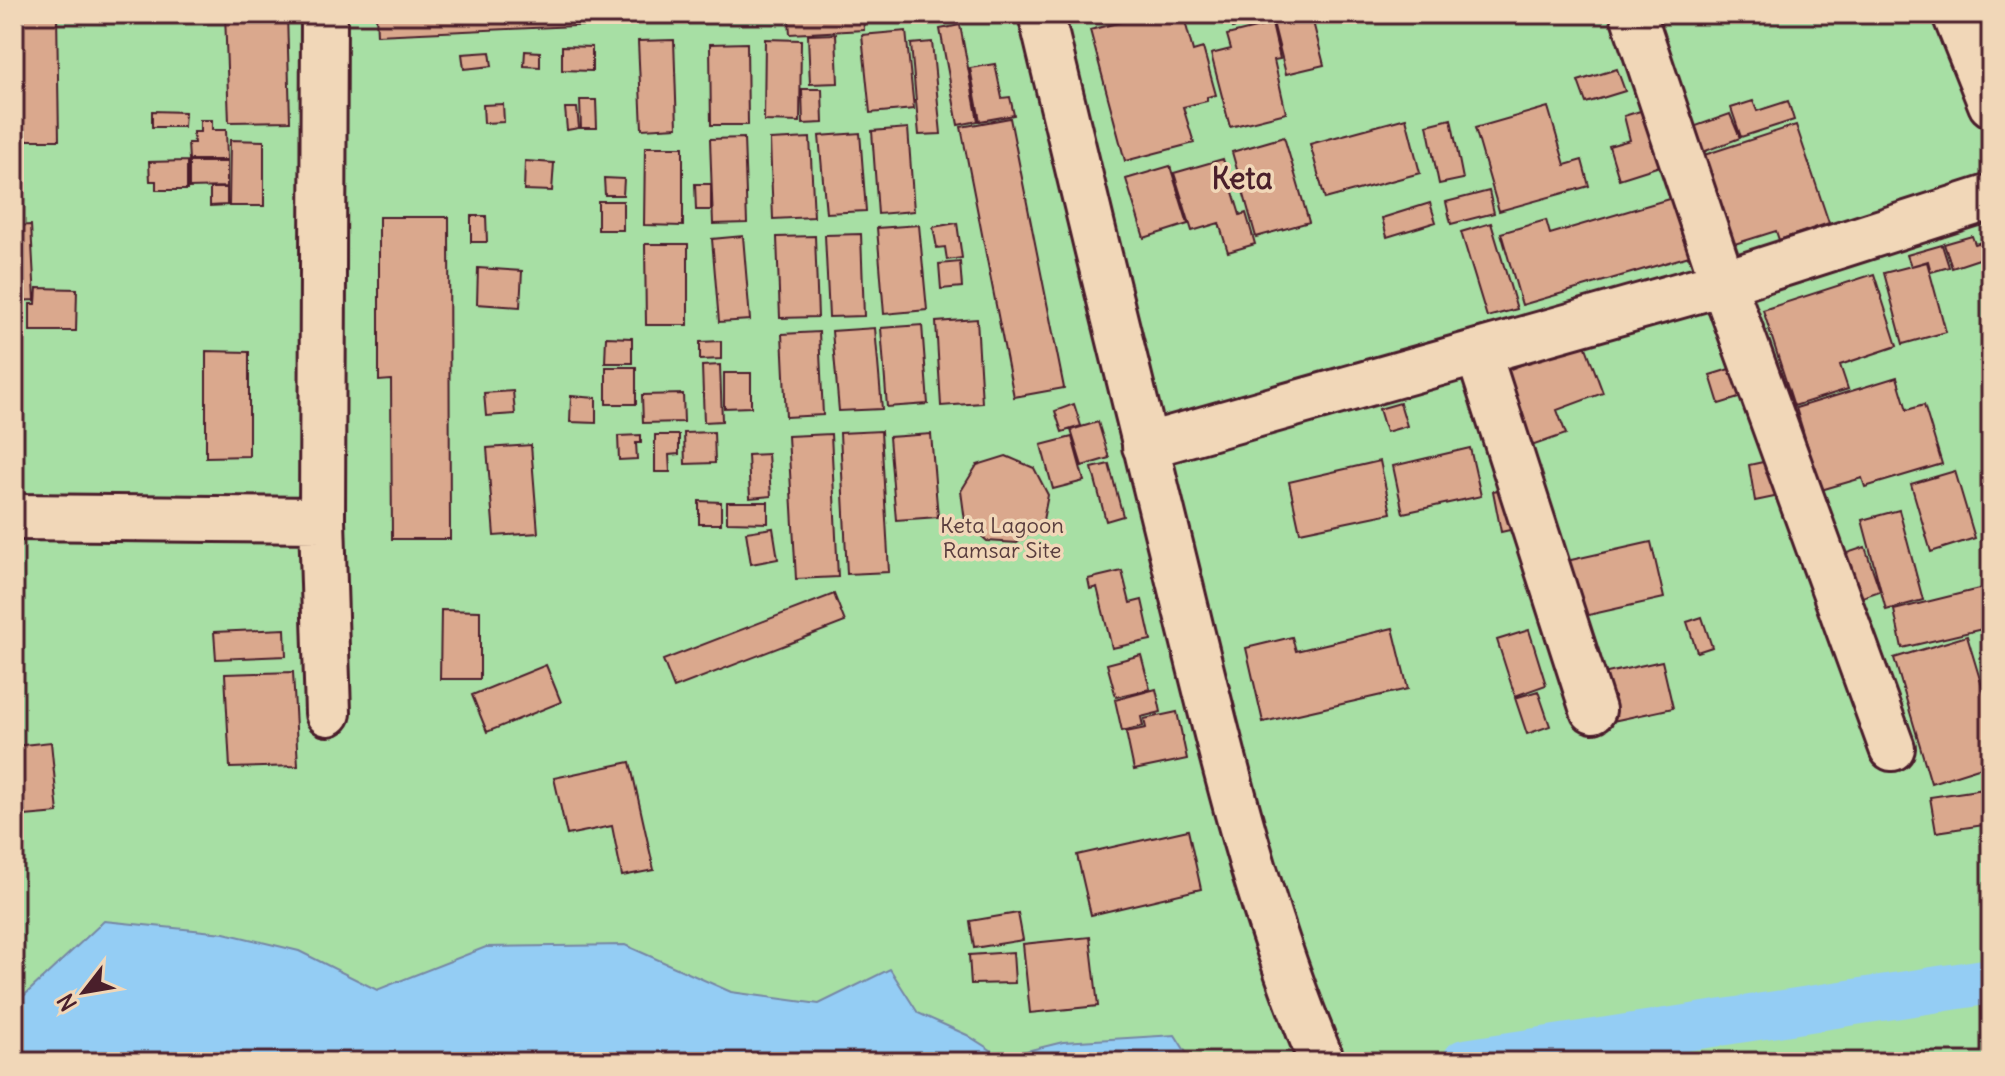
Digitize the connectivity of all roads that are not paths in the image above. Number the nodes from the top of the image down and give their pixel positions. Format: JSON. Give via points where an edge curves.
{"nodes":[{"id":1,"x":324,"y":14,"type":"edge"},
{"id":2,"x":1041,"y":14,"type":"edge"},
{"id":3,"x":1633,"y":14,"type":"edge"},
{"id":4,"x":1955,"y":14,"type":"edge"},
{"id":5,"x":1991,"y":104,"type":"edge"},
{"id":6,"x":1991,"y":197,"type":"edge"},
{"id":7,"x":1723,"y":283,"type":"junction"},
{"id":8,"x":1478,"y":352,"type":"junction"},
{"id":9,"x":1145,"y":446,"type":"junction"},
{"id":10,"x":14,"y":517,"type":"edge"},
{"id":11,"x":322,"y":520,"type":"junction"},
{"id":12,"x":1593,"y":710,"type":"dead end"},
{"id":13,"x":328,"y":713,"type":"dead end"},
{"id":14,"x":1892,"y":748,"type":"dead end"},
{"id":15,"x":1322,"y":1062,"type":"edge"}],
"edges":[{"from":1,"to":11,"type":"street"},
{"from":2,"to":9,"type":"street"},
{"from":3,"to":7,"type":"street"},
{"from":4,"to":5,"type":"street"},
{"from":6,"to":7,"type":"street"},
{"from":7,"to":8,"type":"street"},
{"from":7,"to":14,"type":"street"},
{"from":8,"to":9,"type":"street"},
{"from":8,"to":12,"type":"street"},
{"from":9,"to":15,"type":"street","via":[[1262,899]]},
{"from":10,"to":11,"type":"street"},
{"from":11,"to":13,"type":"street"}]}
